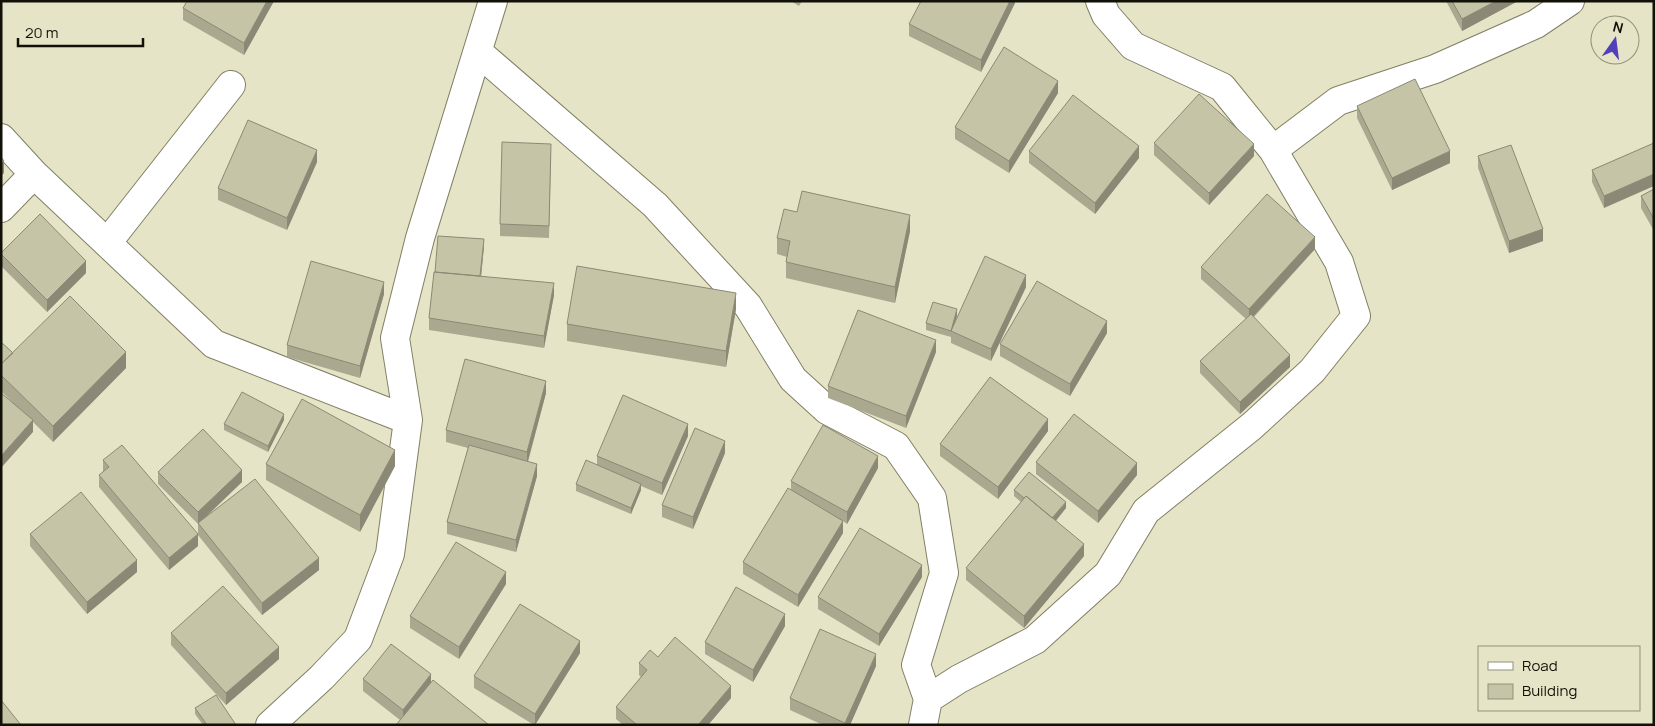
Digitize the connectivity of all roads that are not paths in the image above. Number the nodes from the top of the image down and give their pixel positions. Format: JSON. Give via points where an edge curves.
{"nodes":[{"id":1,"x":494,"y":1,"type":"edge"},
{"id":2,"x":1100,"y":1,"type":"edge"},
{"id":3,"x":1570,"y":1,"type":"edge"},
{"id":4,"x":478,"y":52,"type":"junction"},
{"id":5,"x":231,"y":85,"type":"dead end"},
{"id":6,"x":1,"y":138,"type":"edge"},
{"id":7,"x":1273,"y":150,"type":"junction"},
{"id":8,"x":34,"y":174,"type":"junction"},
{"id":9,"x":1,"y":208,"type":"edge"},
{"id":10,"x":107,"y":243,"type":"junction"},
{"id":11,"x":408,"y":420,"type":"junction"},
{"id":12,"x":926,"y":712,"type":"edge"},
{"id":13,"x":270,"y":725,"type":"edge"}],
"edges":[{"from":1,"to":4,"type":"street"},
{"from":2,"to":7,"type":"street","via":[[1106,15],[1133,46],[1222,87]]},
{"from":3,"to":7,"type":"street","via":[[1536,24],[1435,69],[1338,101]]},
{"from":4,"to":11,"type":"street","via":[[420,238],[395,338]]},
{"from":4,"to":12,"type":"street","via":[[655,204],[748,306],[793,379],[827,410],[896,446],[932,498],[944,573],[916,665]]},
{"from":5,"to":10,"type":"street"},
{"from":6,"to":8,"type":"street"},
{"from":7,"to":12,"type":"street","via":[[1339,262],[1356,316],[1312,370],[1252,426],[1146,511],[1108,574],[1034,640],[959,679]]},
{"from":8,"to":9,"type":"street"},
{"from":8,"to":10,"type":"street"},
{"from":10,"to":11,"type":"street","via":[[214,344]]},
{"from":11,"to":13,"type":"street","via":[[390,554],[358,639]]}]}
